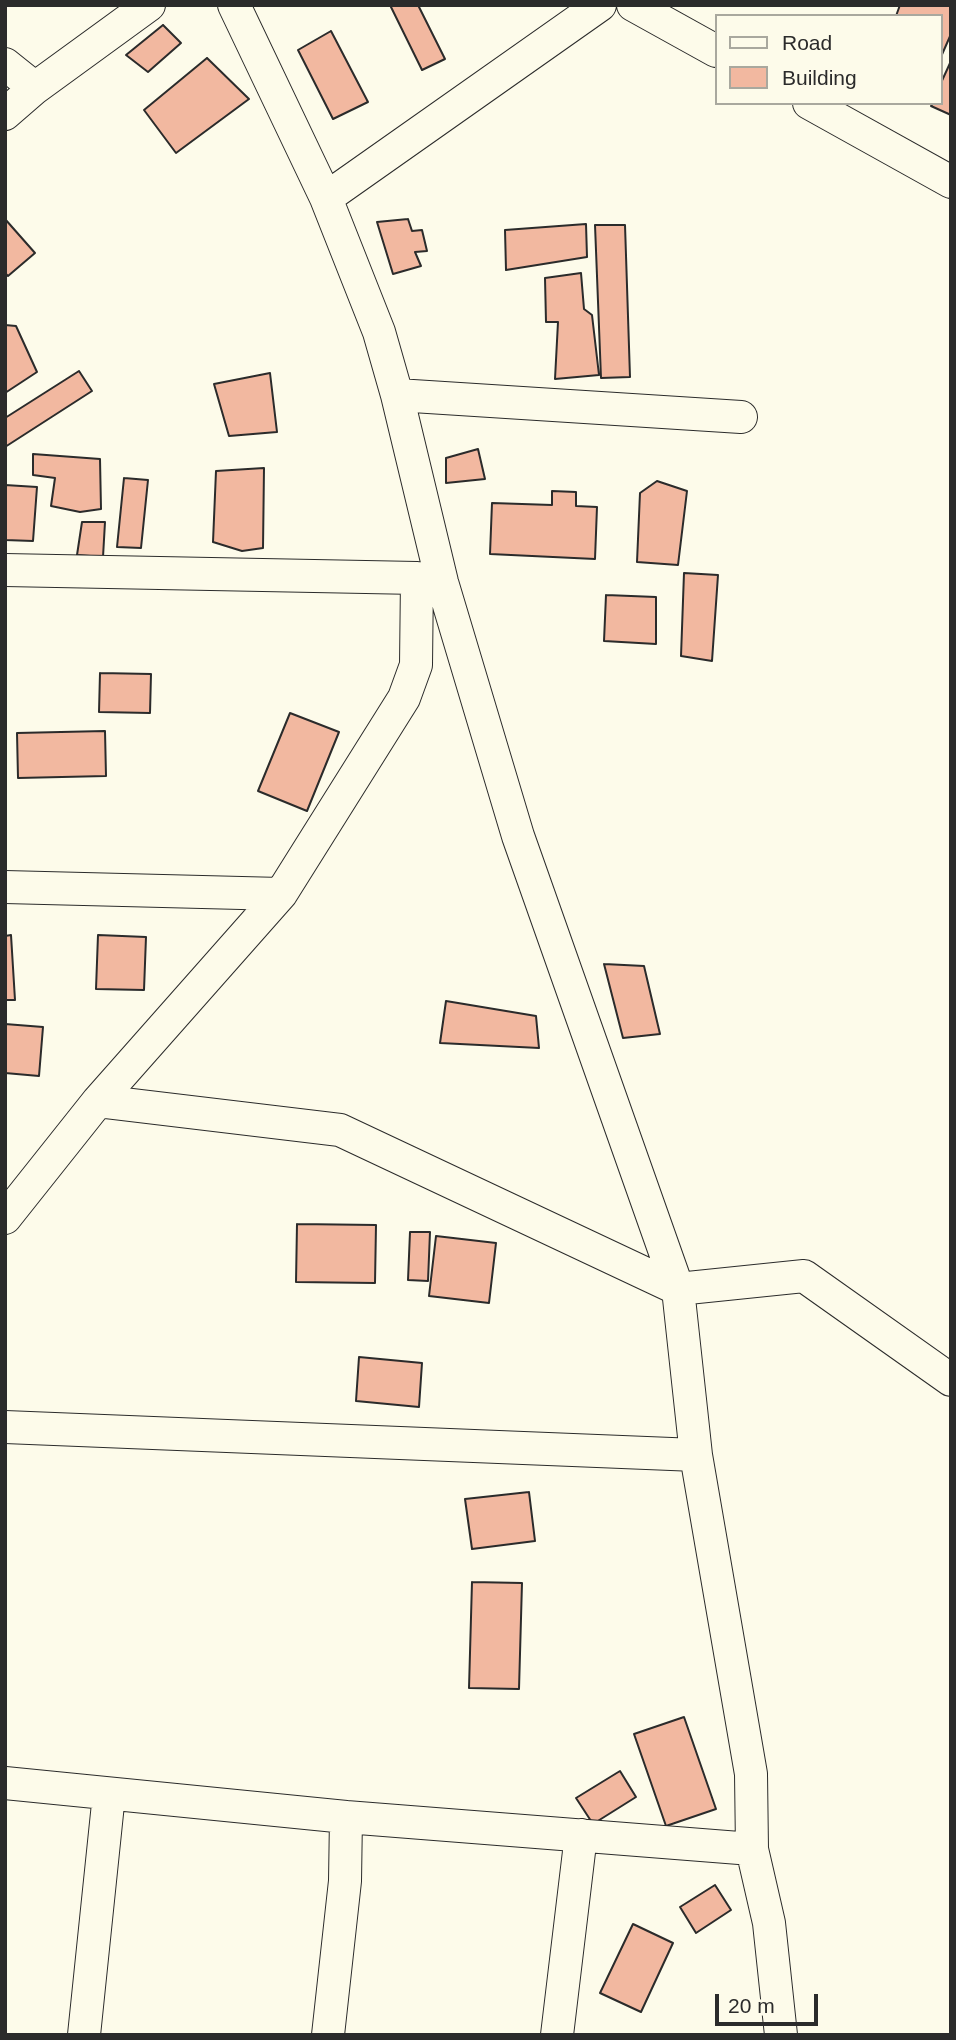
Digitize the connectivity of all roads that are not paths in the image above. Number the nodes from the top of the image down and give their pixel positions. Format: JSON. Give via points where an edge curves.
{"nodes":[{"id":1,"x":149,"y":5,"type":"edge"},
{"id":2,"x":234,"y":5,"type":"edge"},
{"id":3,"x":600,"y":5,"type":"edge"},
{"id":4,"x":634,"y":5,"type":"edge"},
{"id":5,"x":715,"y":50,"type":"edge"},
{"id":6,"x":5,"y":64,"type":"edge"},
{"id":7,"x":35,"y":88,"type":"junction"},
{"id":8,"x":813,"y":105,"type":"edge"},
{"id":9,"x":5,"y":114,"type":"edge"},
{"id":10,"x":951,"y":183,"type":"edge"},
{"id":11,"x":326,"y":198,"type":"junction"},
{"id":12,"x":397,"y":395,"type":"junction"},
{"id":13,"x":741,"y":417,"type":"dead end"},
{"id":14,"x":5,"y":570,"type":"edge"},
{"id":15,"x":430,"y":580,"type":"junction"},
{"id":16,"x":5,"y":887,"type":"edge"},
{"id":17,"x":281,"y":894,"type":"junction"},
{"id":18,"x":98,"y":1101,"type":"junction"},
{"id":19,"x":5,"y":1218,"type":"edge"},
{"id":20,"x":678,"y":1289,"type":"junction"},
{"id":21,"x":951,"y":1380,"type":"edge"},
{"id":22,"x":5,"y":1427,"type":"edge"},
{"id":23,"x":696,"y":1455,"type":"junction"},
{"id":24,"x":5,"y":1783,"type":"edge"},
{"id":25,"x":109,"y":1794,"type":"junction"},
{"id":26,"x":346,"y":1817,"type":"junction"},
{"id":27,"x":581,"y":1835,"type":"junction"},
{"id":28,"x":752,"y":1849,"type":"junction"},
{"id":29,"x":84,"y":2035,"type":"edge"},
{"id":30,"x":328,"y":2035,"type":"edge"},
{"id":31,"x":557,"y":2035,"type":"edge"},
{"id":32,"x":781,"y":2035,"type":"edge"}],
"edges":[{"from":1,"to":7,"type":"street"},
{"from":2,"to":11,"type":"street"},
{"from":3,"to":11,"type":"street"},
{"from":4,"to":5,"type":"street"},
{"from":6,"to":7,"type":"street"},
{"from":7,"to":9,"type":"street"},
{"from":8,"to":10,"type":"street"},
{"from":11,"to":12,"type":"street","via":[[379,332]]},
{"from":12,"to":13,"type":"street"},
{"from":12,"to":15,"type":"street"},
{"from":14,"to":15,"type":"street"},
{"from":15,"to":17,"type":"street","via":[[416,665],[404,698]]},
{"from":15,"to":20,"type":"street"},
{"from":16,"to":17,"type":"street"},
{"from":17,"to":18,"type":"street"},
{"from":18,"to":19,"type":"street"},
{"from":18,"to":20,"type":"street","via":[[340,1130]]},
{"from":20,"to":21,"type":"street","via":[[804,1276]]},
{"from":20,"to":23,"type":"street"},
{"from":22,"to":23,"type":"street"},
{"from":23,"to":28,"type":"street","via":[[751,1774]]},
{"from":24,"to":25,"type":"street"},
{"from":25,"to":26,"type":"street"},
{"from":25,"to":29,"type":"street"},
{"from":26,"to":27,"type":"street"},
{"from":26,"to":30,"type":"street","via":[[345,1881]]},
{"from":27,"to":28,"type":"street"},
{"from":27,"to":31,"type":"street"},
{"from":28,"to":32,"type":"street","via":[[769,1923]]}]}
